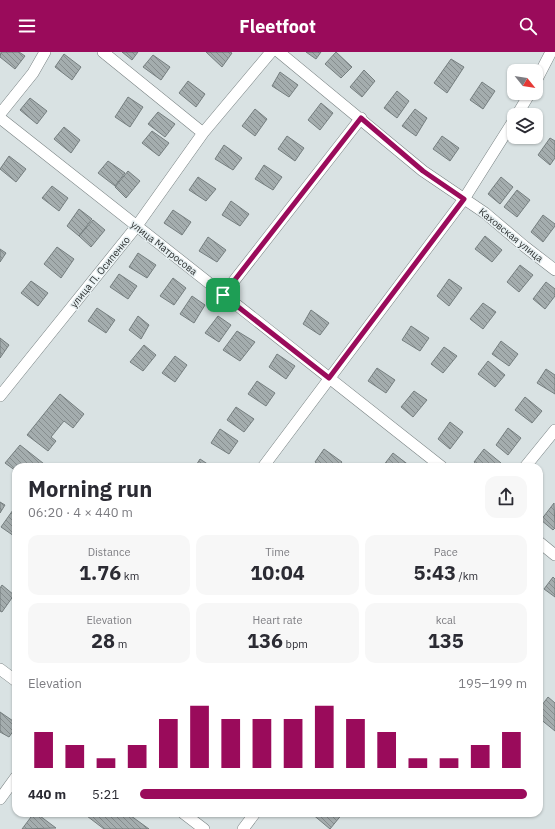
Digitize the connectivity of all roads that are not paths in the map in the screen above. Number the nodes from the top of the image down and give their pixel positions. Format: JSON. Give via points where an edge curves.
{"nodes":[{"id":1,"x":45,"y":52,"type":"edge"},
{"id":2,"x":103,"y":52,"type":"edge"},
{"id":3,"x":270,"y":52,"type":"edge"},
{"id":4,"x":278,"y":52,"type":"edge"},
{"id":5,"x":551,"y":52,"type":"edge"},
{"id":6,"x":543,"y":67,"type":"edge"},
{"id":7,"x":0,"y":114,"type":"edge"},
{"id":8,"x":0,"y":118,"type":"edge"},
{"id":9,"x":361,"y":118,"type":"junction"},
{"id":10,"x":507,"y":131,"type":"edge"},
{"id":11,"x":204,"y":133,"type":"junction"},
{"id":12,"x":464,"y":199,"type":"junction"},
{"id":13,"x":136,"y":227,"type":"junction"},
{"id":14,"x":555,"y":270,"type":"edge"},
{"id":15,"x":223,"y":295,"type":"junction"},
{"id":16,"x":329,"y":378,"type":"junction"},
{"id":17,"x":2,"y":388,"type":"edge"},
{"id":18,"x":555,"y":430,"type":"edge"},
{"id":19,"x":266,"y":463,"type":"edge"},
{"id":20,"x":437,"y":463,"type":"edge"},
{"id":21,"x":528,"y":463,"type":"edge"},
{"id":22,"x":543,"y":545,"type":"edge"},
{"id":23,"x":555,"y":555,"type":"edge"},
{"id":24,"x":0,"y":669,"type":"edge"},
{"id":25,"x":12,"y":678,"type":"edge"},
{"id":26,"x":12,"y":783,"type":"edge"},
{"id":27,"x":0,"y":799,"type":"edge"},
{"id":28,"x":189,"y":817,"type":"edge"},
{"id":29,"x":252,"y":817,"type":"edge"},
{"id":30,"x":204,"y":829,"type":"edge"},
{"id":31,"x":243,"y":829,"type":"edge"}],
"edges":[{"from":1,"to":7,"type":"street","via":[[33,73]]},
{"from":2,"to":11,"type":"street"},
{"from":3,"to":11,"type":"street","name":"улица П. Осипенко"},
{"from":4,"to":9,"type":"street","name":"Каховская улица"},
{"from":5,"to":6,"type":"street"},
{"from":8,"to":13,"type":"street","name":"улица Матросова"},
{"from":9,"to":12,"type":"street","name":"Каховская улица","via":[[423,171]]},
{"from":9,"to":15,"type":"street"},
{"from":10,"to":12,"type":"street"},
{"from":11,"to":13,"type":"street","name":"улица П. Осипенко"},
{"from":12,"to":14,"type":"street","name":"Каховская улица"},
{"from":12,"to":16,"type":"street"},
{"from":13,"to":15,"type":"street","name":"улица Матросова"},
{"from":13,"to":17,"type":"street","name":"улица П. Осипенко"},
{"from":15,"to":16,"type":"street","name":"улица Матросова"},
{"from":16,"to":19,"type":"street"},
{"from":16,"to":20,"type":"street","name":"улица Матросова"},
{"from":18,"to":21,"type":"street"},
{"from":22,"to":23,"type":"street"},
{"from":24,"to":25,"type":"street"},
{"from":26,"to":27,"type":"street"},
{"from":28,"to":30,"type":"street"},
{"from":29,"to":31,"type":"street"}]}
